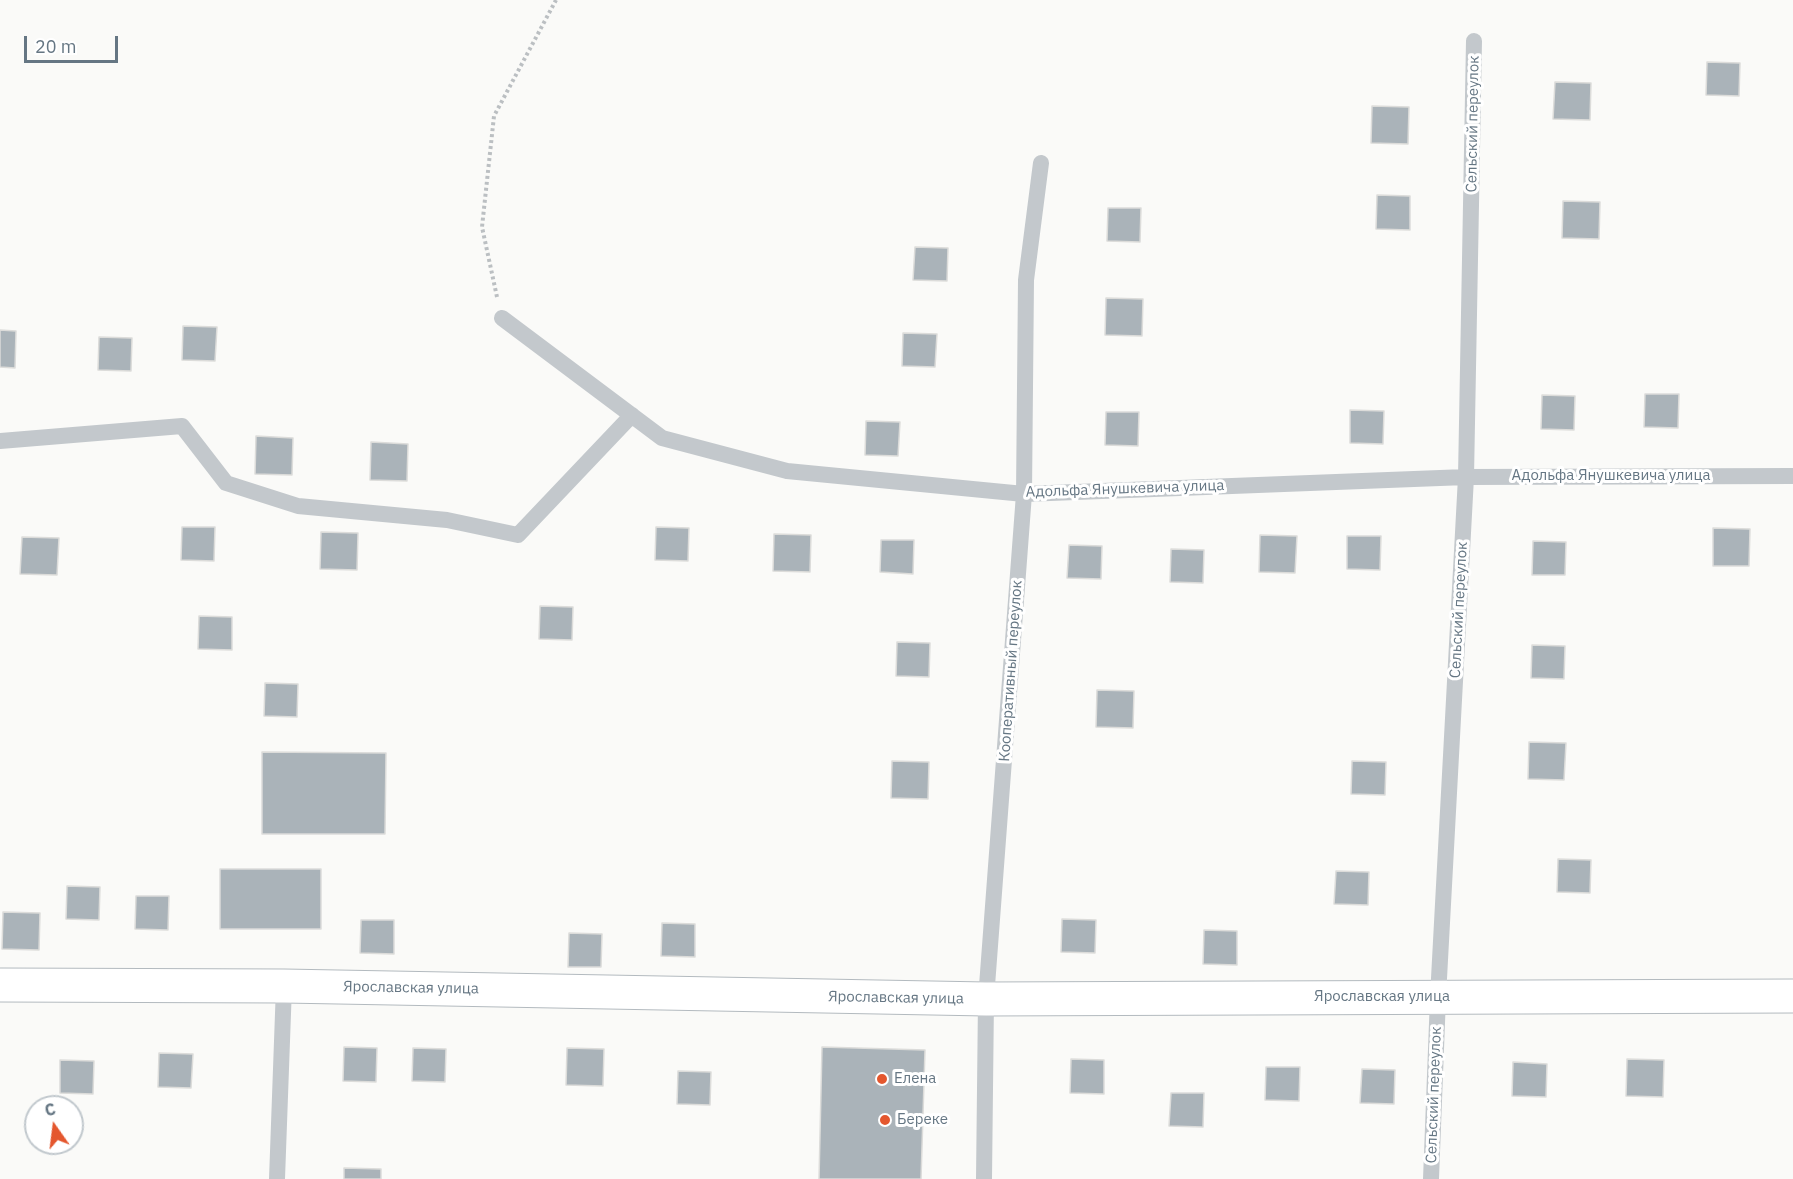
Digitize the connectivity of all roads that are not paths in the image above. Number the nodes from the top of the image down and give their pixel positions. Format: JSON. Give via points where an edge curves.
{"nodes":[{"id":1,"x":1474,"y":41,"type":"dead end"},
{"id":2,"x":1041,"y":163,"type":"dead end"},
{"id":3,"x":502,"y":318,"type":"road end"},
{"id":4,"x":632,"y":416,"type":"junction"},
{"id":5,"x":0,"y":441,"type":"edge"},
{"id":6,"x":1793,"y":476,"type":"edge"},
{"id":7,"x":1466,"y":477,"type":"junction"},
{"id":8,"x":1024,"y":494,"type":"junction"},
{"id":9,"x":0,"y":985,"type":"edge"},
{"id":10,"x":284,"y":986,"type":"junction"},
{"id":11,"x":1793,"y":996,"type":"edge"},
{"id":12,"x":1438,"y":997,"type":"junction"},
{"id":13,"x":986,"y":999,"type":"junction"},
{"id":14,"x":277,"y":1179,"type":"edge"},
{"id":15,"x":984,"y":1179,"type":"edge"},
{"id":16,"x":1431,"y":1179,"type":"edge"}],
"edges":[{"from":1,"to":7,"type":"lane","name":"Сельский переулок"},
{"from":2,"to":8,"type":"lane","name":"Кооперативный переулок","via":[[1026,280]]},
{"from":3,"to":4,"type":"lane","name":"Адольфа Янушкевича улица"},
{"from":4,"to":5,"type":"lane","via":[[518,535],[447,520],[298,506],[226,483],[182,426]]},
{"from":4,"to":8,"type":"lane","name":"Адольфа Янушкевича улица","via":[[662,438],[787,471]]},
{"from":6,"to":7,"type":"lane","name":"Адольфа Янушкевича улица"},
{"from":7,"to":8,"type":"lane","name":"Адольфа Янушкевича улица"},
{"from":7,"to":12,"type":"lane","name":"Сельский переулок"},
{"from":8,"to":13,"type":"lane","name":"Кооперативный переулок"},
{"from":9,"to":10,"type":"main road","name":"Ярославская улица"},
{"from":10,"to":13,"type":"main road","name":"Ярославская улица"},
{"from":10,"to":14,"type":"lane"},
{"from":11,"to":12,"type":"main road","name":"Ярославская улица"},
{"from":12,"to":13,"type":"main road","name":"Ярославская улица"},
{"from":12,"to":16,"type":"lane","name":"Сельский переулок"},
{"from":13,"to":15,"type":"lane","name":"Кооперативный переулок"}]}
